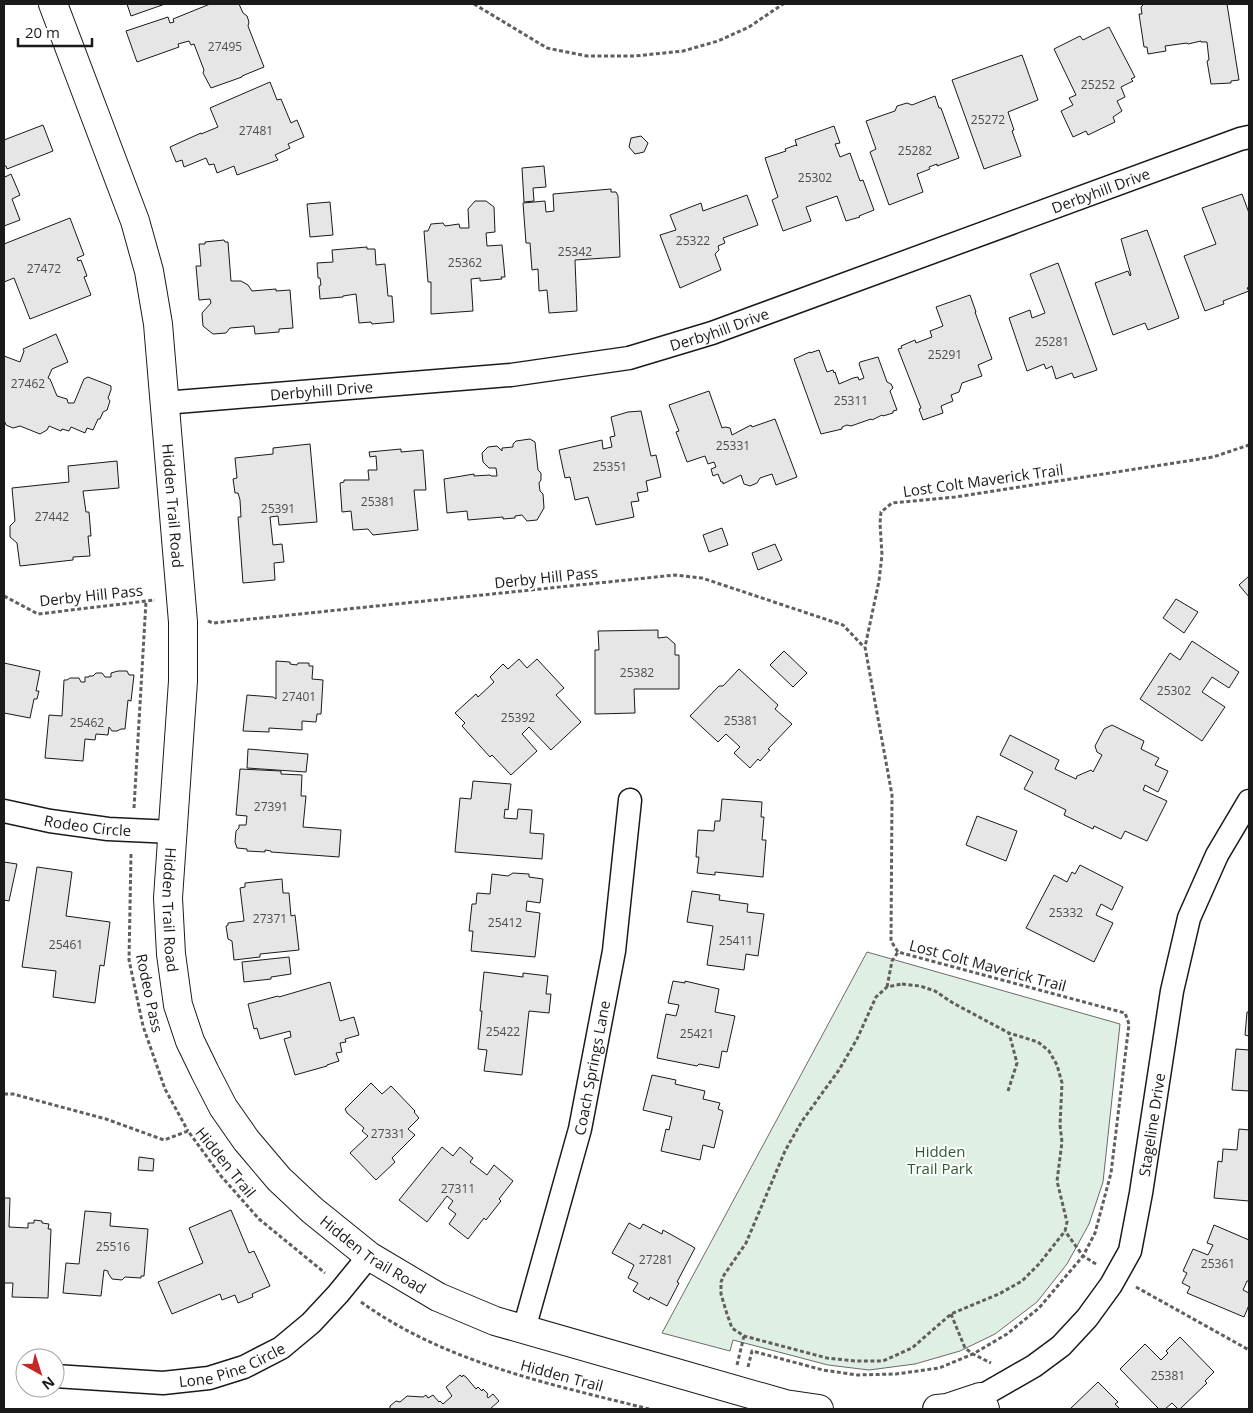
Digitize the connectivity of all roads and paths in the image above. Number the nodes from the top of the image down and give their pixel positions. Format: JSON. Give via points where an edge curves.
{"nodes":[{"id":1,"x":53,"y":4,"type":"edge"},
{"id":2,"x":474,"y":4,"type":"edge"},
{"id":3,"x":783,"y":4,"type":"edge"},
{"id":4,"x":1249,"y":137,"type":"edge"},
{"id":5,"x":164,"y":403,"type":"junction"},
{"id":6,"x":1249,"y":444,"type":"edge"},
{"id":7,"x":4,"y":596,"type":"edge"},
{"id":8,"x":154,"y":600,"type":"dead end"},
{"id":9,"x":146,"y":601,"type":"junction"},
{"id":10,"x":213,"y":623,"type":"dead end"},
{"id":11,"x":865,"y":647,"type":"junction"},
{"id":12,"x":630,"y":800,"type":"dead end"},
{"id":13,"x":134,"y":801,"type":"dead end"},
{"id":14,"x":1249,"y":801,"type":"edge"},
{"id":15,"x":4,"y":811,"type":"edge"},
{"id":16,"x":173,"y":832,"type":"junction"},
{"id":17,"x":131,"y":851,"type":"dead end"},
{"id":18,"x":898,"y":952,"type":"junction"},
{"id":19,"x":887,"y":987,"type":"junction"},
{"id":20,"x":1009,"y":1033,"type":"junction"},
{"id":21,"x":1008,"y":1091,"type":"dead end"},
{"id":22,"x":4,"y":1094,"type":"edge"},
{"id":23,"x":188,"y":1130,"type":"junction"},
{"id":24,"x":1065,"y":1231,"type":"junction"},
{"id":25,"x":369,"y":1256,"type":"junction"},
{"id":26,"x":1083,"y":1256,"type":"junction"},
{"id":27,"x":1090,"y":1261,"type":"dead end"},
{"id":28,"x":324,"y":1273,"type":"dead end"},
{"id":29,"x":1138,"y":1289,"type":"dead end"},
{"id":30,"x":364,"y":1304,"type":"dead end"},
{"id":31,"x":951,"y":1314,"type":"junction"},
{"id":32,"x":524,"y":1329,"type":"junction"},
{"id":33,"x":1249,"y":1350,"type":"edge"},
{"id":34,"x":973,"y":1354,"type":"junction"},
{"id":35,"x":750,"y":1361,"type":"dead end"},
{"id":36,"x":65,"y":1377,"type":"edge"},
{"id":37,"x":982,"y":1403,"type":"edge"},
{"id":38,"x":784,"y":1407,"type":"edge"},
{"id":39,"x":649,"y":1409,"type":"edge"},
{"id":40,"x":819,"y":1409,"type":"edge"},
{"id":41,"x":937,"y":1409,"type":"edge"}],
"edges":[{"from":1,"to":5,"type":"street","name":"Hidden Trail Road","via":[[135,221],[149,271]]},
{"from":2,"to":3,"type":"path","via":[[547,48],[587,56],[635,56],[683,51],[718,41],[749,27]]},
{"from":4,"to":5,"type":"street","name":"Derbyhill Drive","via":[[712,333],[629,358],[511,374]]},
{"from":5,"to":16,"type":"street","name":"Hidden Trail Road","via":[[183,622],[183,681]]},
{"from":6,"to":11,"type":"path","name":"Lost Colt Maverick Trail","via":[[1213,457],[955,498],[892,503],[881,512],[882,556]]},
{"from":7,"to":9,"type":"path","name":"Derby Hill Pass","via":[[38,614]]},
{"from":8,"to":9,"type":"path","name":"Derby Hill Pass"},
{"from":9,"to":13,"type":"path"},
{"from":10,"to":11,"type":"path","name":"Derby Hill Pass","via":[[675,575],[702,578],[842,624]]},
{"from":11,"to":18,"type":"path","name":"Lost Colt Maverick Trail","via":[[892,795],[891,941]]},
{"from":12,"to":32,"type":"street","name":"Coach Springs Lane","via":[[614,951],[582,1119]]},
{"from":14,"to":37,"type":"street","name":"Stageline Drive","via":[[1217,855],[1189,918],[1172,991],[1130,1251],[1111,1285],[1061,1346]]},
{"from":15,"to":16,"type":"street","name":"Rodeo Circle","via":[[108,829]]},
{"from":16,"to":25,"type":"street","name":"Hidden Trail Road","via":[[168,898],[170,954],[178,1004],[194,1049],[224,1107],[246,1140],[279,1179]]},
{"from":17,"to":23,"type":"path","name":"Rodeo Pass","via":[[129,960],[146,1035],[166,1088]]},
{"from":18,"to":19,"type":"path","via":[[892,960]]},
{"from":18,"to":26,"type":"path","name":"Lost Colt Maverick Trail","via":[[1125,1012],[1130,1024],[1111,1173],[1095,1233]]},
{"from":19,"to":20,"type":"path","via":[[902,984],[935,991]]},
{"from":19,"to":31,"type":"path","via":[[876,997],[857,1039],[784,1151],[746,1243],[721,1282],[722,1294],[732,1328],[744,1336],[827,1358],[855,1361],[883,1361],[912,1348]]},
{"from":20,"to":21,"type":"path","via":[[1017,1063]]},
{"from":20,"to":24,"type":"path","via":[[1038,1042],[1049,1051],[1062,1083],[1062,1142],[1057,1181],[1067,1222]]},
{"from":22,"to":23,"type":"path","name":"Hidden Trail","via":[[106,1120],[164,1140]]},
{"from":23,"to":28,"type":"path","name":"Hidden Trail","via":[[221,1176],[259,1219]]},
{"from":24,"to":26,"type":"path"},
{"from":24,"to":31,"type":"path","via":[[1022,1281]]},
{"from":25,"to":32,"type":"street","name":"Hidden Trail Road","via":[[438,1297],[495,1321]]},
{"from":25,"to":36,"type":"street","name":"Lone Pine Circle","via":[[311,1323],[281,1348],[244,1367],[209,1378],[163,1383]]},
{"from":26,"to":27,"type":"path"},
{"from":26,"to":34,"type":"path","via":[[1040,1308],[1007,1334]]},
{"from":29,"to":33,"type":"path"},
{"from":30,"to":39,"type":"path","name":"Hidden Trail","via":[[422,1338],[479,1362],[527,1378]]},
{"from":31,"to":34,"type":"path","via":[[966,1348]]},
{"from":32,"to":38,"type":"street","name":"Hidden Trail Road"},
{"from":34,"to":35,"type":"path","via":[[939,1368],[896,1374],[857,1375],[823,1370],[752,1351]]},
{"from":37,"to":41,"type":"street"},
{"from":38,"to":40,"type":"street","name":"Hidden Trail Road"}]}
